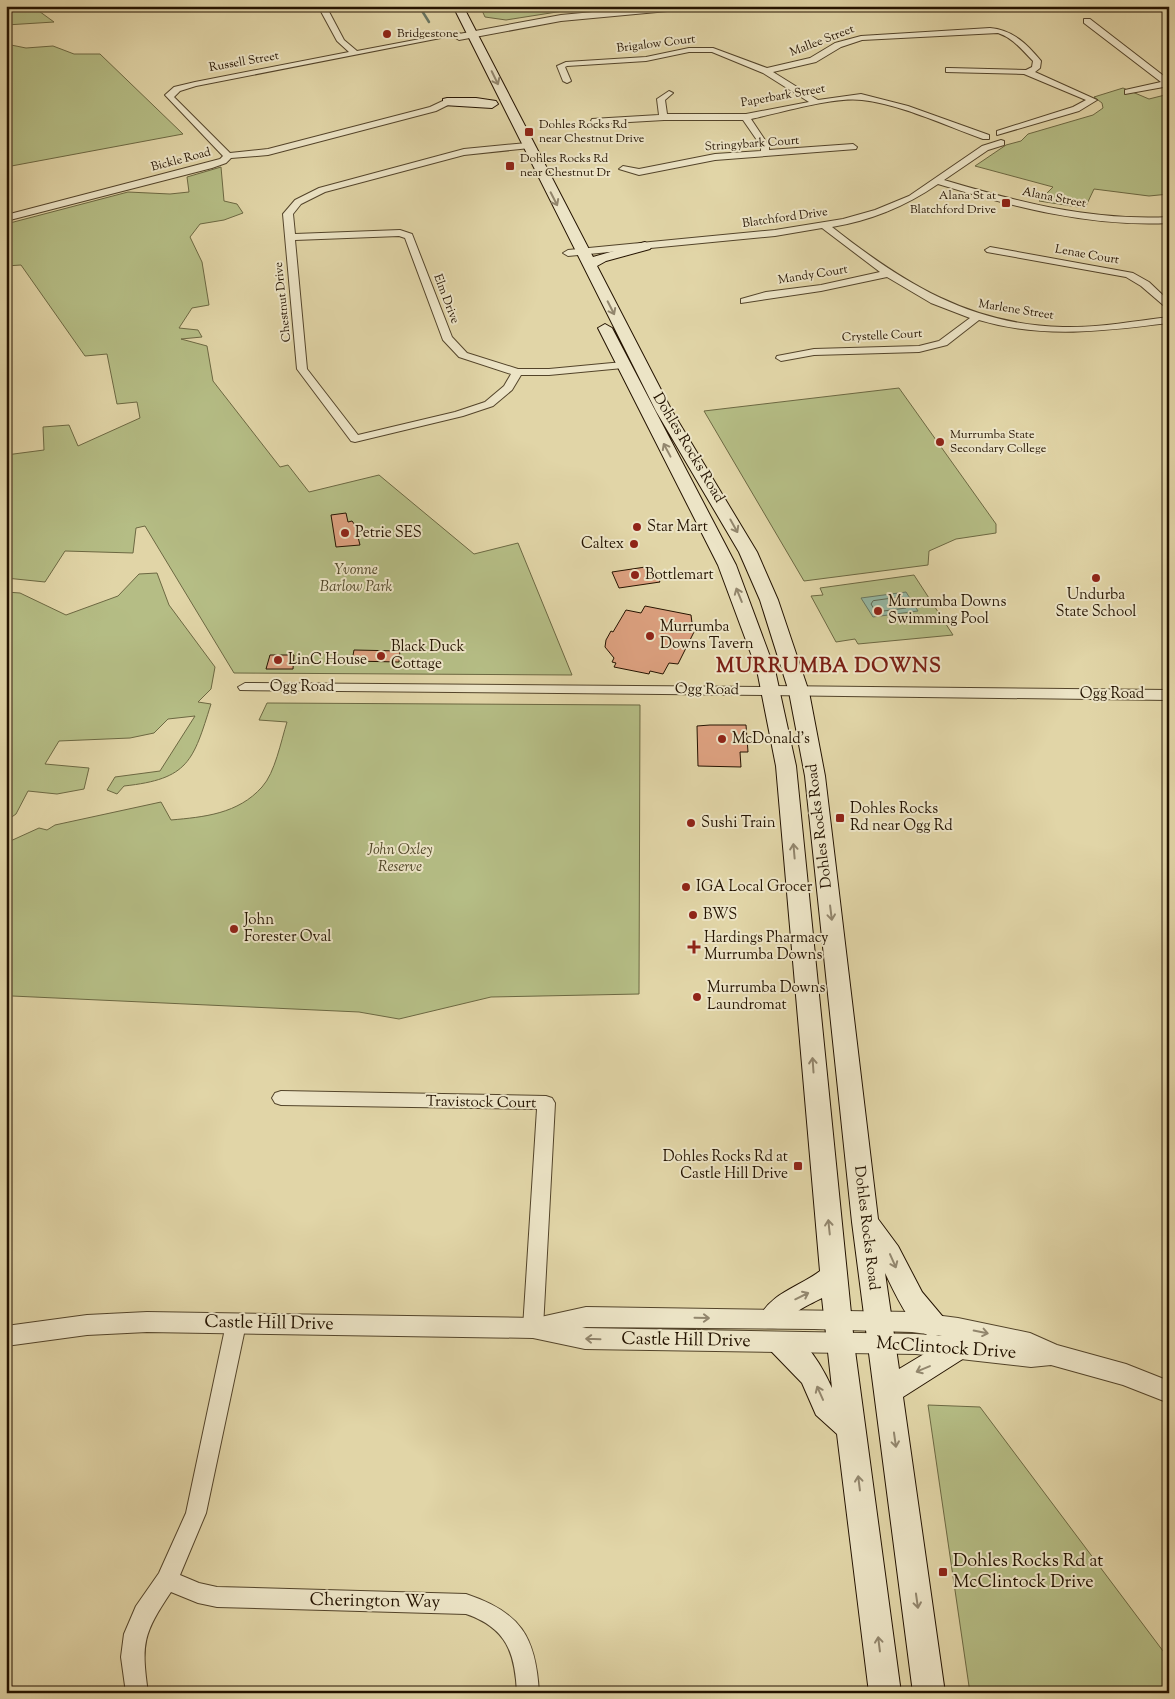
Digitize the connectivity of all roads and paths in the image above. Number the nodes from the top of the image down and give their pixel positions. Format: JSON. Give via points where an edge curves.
{"nodes":[{"id":1,"x":322,"y":6,"type":"edge"},
{"id":2,"x":458,"y":6,"type":"edge"},
{"id":3,"x":647,"y":6,"type":"edge"},
{"id":4,"x":689,"y":6,"type":"edge"},
{"id":5,"x":1162,"y":6,"type":"edge"},
{"id":6,"x":1169,"y":11,"type":"edge"},
{"id":7,"x":1087,"y":21,"type":"dead end"},
{"id":8,"x":451,"y":23,"type":"dead end"},
{"id":9,"x":471,"y":33,"type":"junction"},
{"id":10,"x":459,"y":39,"type":"junction"},
{"id":11,"x":356,"y":54,"type":"junction"},
{"id":12,"x":949,"y":70,"type":"dead end"},
{"id":13,"x":766,"y":71,"type":"junction"},
{"id":14,"x":1027,"y":73,"type":"junction"},
{"id":15,"x":567,"y":81,"type":"dead end"},
{"id":16,"x":1168,"y":83,"type":"edge"},
{"id":17,"x":485,"y":89,"type":"dead end"},
{"id":18,"x":1128,"y":92,"type":"dead end"},
{"id":19,"x":669,"y":93,"type":"dead end"},
{"id":20,"x":447,"y":102,"type":"joint"},
{"id":21,"x":817,"y":103,"type":"junction"},
{"id":22,"x":664,"y":117,"type":"junction"},
{"id":23,"x":746,"y":117,"type":"junction"},
{"id":24,"x":595,"y":121,"type":"dead end"},
{"id":25,"x":1017,"y":128,"type":"junction"},
{"id":26,"x":990,"y":138,"type":"junction"},
{"id":27,"x":1008,"y":140,"type":"junction"},
{"id":28,"x":517,"y":147,"type":"junction"},
{"id":29,"x":853,"y":147,"type":"dead end"},
{"id":30,"x":761,"y":155,"type":"junction"},
{"id":31,"x":228,"y":156,"type":"junction"},
{"id":32,"x":623,"y":169,"type":"dead end"},
{"id":33,"x":936,"y":181,"type":"junction"},
{"id":34,"x":6,"y":218,"type":"edge"},
{"id":35,"x":565,"y":220,"type":"junction"},
{"id":36,"x":1169,"y":220,"type":"edge"},
{"id":37,"x":825,"y":226,"type":"junction"},
{"id":38,"x":417,"y":227,"type":"dead end"},
{"id":39,"x":400,"y":233,"type":"junction"},
{"id":40,"x":289,"y":237,"type":"junction"},
{"id":41,"x":645,"y":246,"type":"junction"},
{"id":42,"x":613,"y":249,"type":"junction"},
{"id":43,"x":990,"y":250,"type":"dead end"},
{"id":44,"x":575,"y":254,"type":"junction"},
{"id":45,"x":886,"y":274,"type":"junction"},
{"id":46,"x":745,"y":301,"type":"dead end"},
{"id":47,"x":1169,"y":307,"type":"edge"},
{"id":48,"x":976,"y":318,"type":"junction"},
{"id":49,"x":1169,"y":320,"type":"edge"},
{"id":50,"x":781,"y":358,"type":"dead end"},
{"id":51,"x":623,"y":365,"type":"junction"},
{"id":52,"x":517,"y":372,"type":"junction"},
{"id":53,"x":245,"y":687,"type":"dead end"},
{"id":54,"x":772,"y":691,"type":"junction"},
{"id":55,"x":800,"y":692,"type":"junction"},
{"id":56,"x":1169,"y":695,"type":"edge"},
{"id":57,"x":281,"y":1098,"type":"dead end"},
{"id":58,"x":864,"y":1222,"type":"junction"},
{"id":59,"x":834,"y":1276,"type":"junction"},
{"id":60,"x":236,"y":1324,"type":"junction"},
{"id":61,"x":933,"y":1324,"type":"junction"},
{"id":62,"x":533,"y":1328,"type":"junction"},
{"id":63,"x":777,"y":1330,"type":"junction"},
{"id":64,"x":839,"y":1331,"type":"junction"},
{"id":65,"x":880,"y":1332,"type":"junction"},
{"id":66,"x":6,"y":1336,"type":"edge"},
{"id":67,"x":959,"y":1347,"type":"junction"},
{"id":68,"x":1051,"y":1354,"type":"junction"},
{"id":69,"x":888,"y":1392,"type":"junction"},
{"id":70,"x":1169,"y":1392,"type":"edge"},
{"id":71,"x":852,"y":1429,"type":"junction"},
{"id":72,"x":167,"y":1580,"type":"junction"},
{"id":73,"x":136,"y":1693,"type":"edge"},
{"id":74,"x":528,"y":1693,"type":"edge"},
{"id":75,"x":885,"y":1693,"type":"edge"},
{"id":76,"x":929,"y":1693,"type":"edge"}],
"edges":[{"from":1,"to":11,"type":"street","via":[[341,41]]},
{"from":2,"to":9,"type":"main road","name":"Dohles Rocks Road"},
{"from":3,"to":9,"type":"street","via":[[566,15]]},
{"from":4,"to":9,"type":"street","via":[[567,17]]},
{"from":5,"to":6,"type":"street"},
{"from":7,"to":16,"type":"street"},
{"from":8,"to":10,"type":"main road"},
{"from":9,"to":10,"type":"street"},
{"from":9,"to":28,"type":"main road","name":"Dohles Rocks Road","one_way":true},
{"from":10,"to":11,"type":"street","name":"Russell Street"},
{"from":11,"to":31,"type":"street","name":"Russell Street","via":[[172,91],[170,98]]},
{"from":12,"to":14,"type":"street","via":[[969,74]]},
{"from":13,"to":14,"type":"street","name":"Mallee Street","via":[[813,60],[838,45],[861,38],[990,30],[1013,35],[1037,61],[1036,68]]},
{"from":13,"to":15,"type":"street","name":"Brigalow Court","via":[[720,52],[704,49],[646,59],[566,64],[561,66]]},
{"from":13,"to":21,"type":"street","name":"Brigalow Court"},
{"from":14,"to":25,"type":"street","name":"Blatchford Drive","via":[[1094,100]]},
{"from":16,"to":18,"type":"street"},
{"from":17,"to":20,"type":"main road","via":[[494,109],[476,102]]},
{"from":19,"to":22,"type":"street","via":[[661,99]]},
{"from":20,"to":31,"type":"street","name":"Bickle Road","via":[[433,110],[271,151]]},
{"from":21,"to":23,"type":"street","name":"Paperbark Street"},
{"from":21,"to":26,"type":"street","name":"Paperbark Street","via":[[846,97],[870,98]]},
{"from":22,"to":23,"type":"street","name":"Paperbark Street"},
{"from":22,"to":24,"type":"street","name":"Paperbark Street"},
{"from":23,"to":30,"type":"street","via":[[765,146]]},
{"from":25,"to":26,"type":"street","name":"Blatchford Drive"},
{"from":25,"to":27,"type":"street","name":"Blatchford Drive"},
{"from":26,"to":27,"type":"street","name":"Blatchford Drive"},
{"from":26,"to":27,"type":"street","name":"Paperbark Street"},
{"from":26,"to":33,"type":"street","name":"Blatchford Drive"},
{"from":28,"to":35,"type":"main road","name":"Dohles Rocks Road","one_way":true},
{"from":28,"to":40,"type":"street","name":"Chestnut Drive","via":[[464,152],[322,190],[298,202],[288,214]]},
{"from":29,"to":30,"type":"street","name":"Stringybark Court"},
{"from":30,"to":32,"type":"street","name":"Stringybark Court","via":[[715,157],[640,172]]},
{"from":31,"to":34,"type":"street","name":"Bickle Road","via":[[214,164]]},
{"from":33,"to":36,"type":"street","name":"Alana Street","via":[[999,200],[1064,214],[1110,220]]},
{"from":33,"to":37,"type":"street","name":"Blatchford Drive","via":[[921,193],[891,208]]},
{"from":35,"to":42,"type":"main road","via":[[595,242]]},
{"from":35,"to":44,"type":"main road","name":"Dohles Rocks Road"},
{"from":37,"to":41,"type":"street","name":"Blatchford Drive"},
{"from":37,"to":45,"type":"street","name":"Marlene Street"},
{"from":38,"to":39,"type":"street"},
{"from":39,"to":40,"type":"street"},
{"from":39,"to":52,"type":"street","name":"Elm Drive","via":[[409,236],[447,338],[463,355]]},
{"from":40,"to":52,"type":"street","name":"Chestnut Drive","via":[[302,369],[355,440],[489,404],[508,388]]},
{"from":41,"to":42,"type":"street","name":"Blatchford Drive"},
{"from":41,"to":44,"type":"main road","via":[[601,258]]},
{"from":42,"to":44,"type":"street","name":"Blatchford Drive"},
{"from":43,"to":47,"type":"street","name":"Lenae Court","via":[[1129,275],[1145,284]]},
{"from":44,"to":51,"type":"main road","name":"Dohles Rocks Road"},
{"from":44,"to":55,"type":"main road","name":"Dohles Rocks Road","one_way":true,"via":[[748,552],[769,600]]},
{"from":45,"to":46,"type":"street","name":"Mandy Court"},
{"from":45,"to":48,"type":"street","name":"Marlene Street","via":[[939,305]]},
{"from":48,"to":49,"type":"street","name":"Marlene Street","via":[[1064,330]]},
{"from":48,"to":50,"type":"street","name":"Crystelle Court","via":[[944,343],[919,349],[814,352]]},
{"from":51,"to":52,"type":"street","name":"Elm Drive"},
{"from":54,"to":51,"type":"main road","name":"Dohles Rocks Road","one_way":true,"via":[[748,616],[727,565]]},
{"from":53,"to":54,"type":"street","name":"Ogg Road"},
{"from":54,"to":55,"type":"street","name":"Ogg Road"},
{"from":59,"to":54,"type":"main road","name":"Dohles Rocks Road","one_way":true,"via":[[786,766]]},
{"from":55,"to":56,"type":"street","name":"Ogg Road"},
{"from":55,"to":58,"type":"main road","name":"Dohles Rocks Road","one_way":true,"via":[[816,785]]},
{"from":57,"to":62,"type":"street","name":"Travistock Court","via":[[546,1104]]},
{"from":58,"to":61,"type":"main road","one_way":true,"via":[[890,1254],[912,1300]]},
{"from":58,"to":65,"type":"main road","name":"Dohles Rocks Road"},
{"from":63,"to":59,"type":"main road","one_way":true,"via":[[790,1302]]},
{"from":59,"to":64,"type":"main road","name":"Dohles Rocks Road"},
{"from":60,"to":62,"type":"street","name":"Castle Hill Drive"},
{"from":60,"to":66,"type":"street","name":"Castle Hill Drive","via":[[147,1322],[87,1325]]},
{"from":60,"to":72,"type":"street","via":[[196,1512]]},
{"from":61,"to":65,"type":"street","name":"McClintock Drive"},
{"from":61,"to":68,"type":"street","name":"McClintock Drive","one_way":true,"via":[[1030,1344]]},
{"from":62,"to":63,"type":"street","name":"Castle Hill Drive","via":[[585,1339]]},
{"from":63,"to":64,"type":"street","name":"Castle Hill Drive"},
{"from":71,"to":63,"type":"main road","one_way":true,"via":[[826,1406],[809,1371]]},
{"from":64,"to":65,"type":"street","name":"McClintock Drive"},
{"from":64,"to":71,"type":"main road","name":"Dohles Rocks Road"},
{"from":65,"to":67,"type":"street","name":"McClintock Drive"},
{"from":65,"to":69,"type":"main road","name":"Dohles Rocks Road"},
{"from":67,"to":68,"type":"street","name":"McClintock Drive","via":[[1031,1356]]},
{"from":67,"to":69,"type":"main road","one_way":true},
{"from":68,"to":70,"type":"street","name":"McClintock Drive","via":[[1126,1375]]},
{"from":69,"to":76,"type":"main road","name":"Dohles Rocks Road","one_way":true},
{"from":75,"to":71,"type":"main road","name":"Dohles Rocks Road","one_way":true},
{"from":72,"to":73,"type":"street","via":[[144,1613],[135,1634],[132,1657]]},
{"from":72,"to":74,"type":"street","name":"Cherington Way","via":[[216,1597],[466,1604],[482,1608],[505,1623],[516,1636],[525,1654]]}]}
